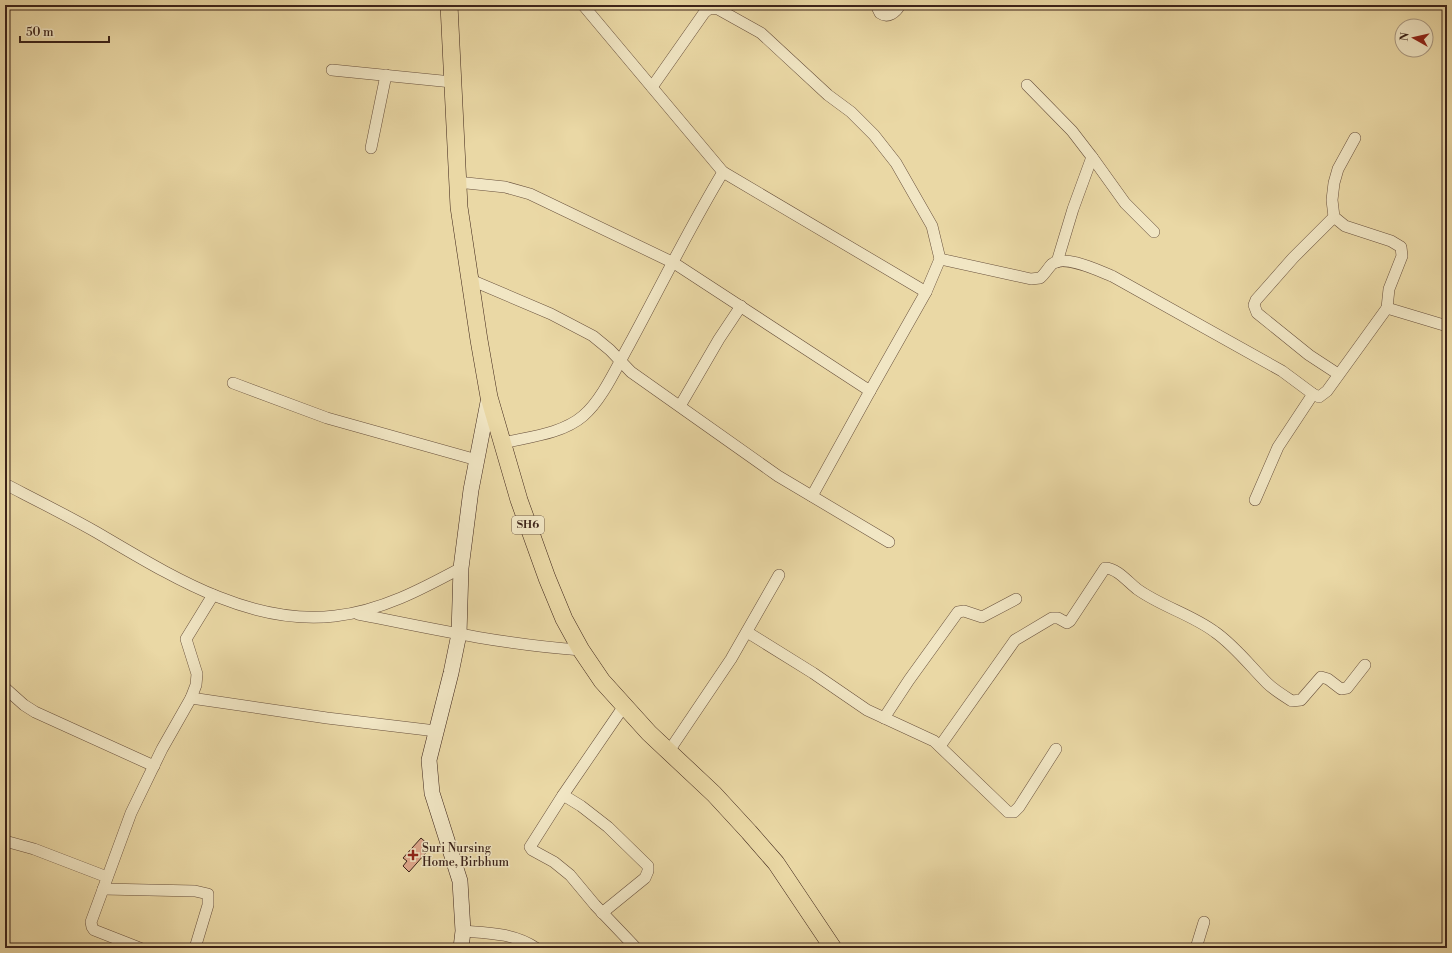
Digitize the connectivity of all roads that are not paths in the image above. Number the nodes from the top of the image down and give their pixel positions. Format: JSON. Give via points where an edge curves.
{"nodes":[{"id":1,"x":449,"y":5,"type":"edge"},
{"id":2,"x":583,"y":5,"type":"edge"},
{"id":3,"x":876,"y":5,"type":"edge"},
{"id":4,"x":900,"y":5,"type":"edge"},
{"id":5,"x":332,"y":70,"type":"dead end"},
{"id":6,"x":386,"y":76,"type":"junction"},
{"id":7,"x":452,"y":82,"type":"junction"},
{"id":8,"x":1027,"y":85,"type":"dead end"},
{"id":9,"x":652,"y":87,"type":"junction"},
{"id":10,"x":1355,"y":138,"type":"dead end"},
{"id":11,"x":371,"y":148,"type":"dead end"},
{"id":12,"x":1092,"y":157,"type":"junction"},
{"id":13,"x":723,"y":172,"type":"junction"},
{"id":14,"x":458,"y":182,"type":"junction"},
{"id":15,"x":1334,"y":217,"type":"junction"},
{"id":16,"x":1154,"y":232,"type":"dead end"},
{"id":17,"x":940,"y":259,"type":"junction"},
{"id":18,"x":1057,"y":262,"type":"junction"},
{"id":19,"x":674,"y":263,"type":"junction"},
{"id":20,"x":471,"y":280,"type":"junction"},
{"id":21,"x":926,"y":292,"type":"junction"},
{"id":22,"x":741,"y":306,"type":"junction"},
{"id":23,"x":1388,"y":308,"type":"junction"},
{"id":24,"x":1447,"y":326,"type":"edge"},
{"id":25,"x":620,"y":361,"type":"junction"},
{"id":26,"x":1338,"y":374,"type":"junction"},
{"id":27,"x":234,"y":383,"type":"dead end"},
{"id":28,"x":870,"y":391,"type":"junction"},
{"id":29,"x":1313,"y":394,"type":"junction"},
{"id":30,"x":489,"y":396,"type":"junction"},
{"id":31,"x":680,"y":406,"type":"junction"},
{"id":32,"x":503,"y":443,"type":"junction"},
{"id":33,"x":477,"y":460,"type":"junction"},
{"id":34,"x":5,"y":484,"type":"edge"},
{"id":35,"x":812,"y":496,"type":"junction"},
{"id":36,"x":1255,"y":500,"type":"dead end"},
{"id":37,"x":889,"y":542,"type":"dead end"},
{"id":38,"x":461,"y":568,"type":"junction"},
{"id":39,"x":779,"y":575,"type":"dead end"},
{"id":40,"x":213,"y":595,"type":"junction"},
{"id":41,"x":1016,"y":599,"type":"dead end"},
{"id":42,"x":353,"y":613,"type":"junction"},
{"id":43,"x":746,"y":632,"type":"junction"},
{"id":44,"x":459,"y":634,"type":"junction"},
{"id":45,"x":581,"y":650,"type":"junction"},
{"id":46,"x":1365,"y":665,"type":"dead end"},
{"id":47,"x":5,"y":688,"type":"edge"},
{"id":48,"x":191,"y":698,"type":"junction"},
{"id":49,"x":624,"y":706,"type":"junction"},
{"id":50,"x":884,"y":718,"type":"junction"},
{"id":51,"x":436,"y":731,"type":"junction"},
{"id":52,"x":940,"y":746,"type":"junction"},
{"id":53,"x":1056,"y":749,"type":"dead end"},
{"id":54,"x":669,"y":751,"type":"junction"},
{"id":55,"x":154,"y":766,"type":"junction"},
{"id":56,"x":563,"y":795,"type":"junction"},
{"id":57,"x":5,"y":841,"type":"edge"},
{"id":58,"x":107,"y":877,"type":"junction"},
{"id":59,"x":103,"y":889,"type":"junction"},
{"id":60,"x":602,"y":913,"type":"junction"},
{"id":61,"x":1204,"y":922,"type":"dead end"},
{"id":62,"x":462,"y":931,"type":"junction"},
{"id":63,"x":140,"y":948,"type":"edge"},
{"id":64,"x":196,"y":948,"type":"edge"},
{"id":65,"x":461,"y":948,"type":"edge"},
{"id":66,"x":536,"y":948,"type":"edge"},
{"id":67,"x":636,"y":948,"type":"edge"},
{"id":68,"x":833,"y":948,"type":"edge"},
{"id":69,"x":1196,"y":948,"type":"edge"}],
"edges":[{"from":1,"to":7,"type":"main road","number":"SH6"},
{"from":2,"to":9,"type":"street"},
{"from":3,"to":4,"type":"street","via":[[880,13],[888,15]]},
{"from":5,"to":6,"type":"street"},
{"from":6,"to":7,"type":"street"},
{"from":6,"to":11,"type":"street"},
{"from":7,"to":14,"type":"main road","number":"SH6"},
{"from":8,"to":12,"type":"street","via":[[1072,131]]},
{"from":9,"to":13,"type":"street"},
{"from":9,"to":17,"type":"street","via":[[710,8],[726,12],[755,29],[874,135],[896,163],[932,226]]},
{"from":10,"to":15,"type":"street","via":[[1338,169],[1334,183]]},
{"from":12,"to":16,"type":"street","via":[[1125,203]]},
{"from":12,"to":18,"type":"street"},
{"from":13,"to":19,"type":"street","via":[[699,212]]},
{"from":13,"to":21,"type":"street"},
{"from":14,"to":19,"type":"street","via":[[505,187],[530,194]]},
{"from":14,"to":20,"type":"main road","number":"SH6","via":[[459,207]]},
{"from":15,"to":23,"type":"street","via":[[1345,226],[1391,241],[1401,247],[1402,256],[1389,289]]},
{"from":15,"to":26,"type":"street","via":[[1293,258],[1254,305],[1257,313],[1309,355]]},
{"from":17,"to":18,"type":"street","via":[[1031,279],[1040,278]]},
{"from":17,"to":21,"type":"street"},
{"from":18,"to":29,"type":"street","via":[[1069,261],[1112,276],[1282,371]]},
{"from":19,"to":22,"type":"street"},
{"from":19,"to":25,"type":"street"},
{"from":20,"to":25,"type":"street","via":[[551,314],[593,336]]},
{"from":20,"to":30,"type":"main road","number":"SH6"},
{"from":21,"to":28,"type":"street"},
{"from":22,"to":28,"type":"street"},
{"from":22,"to":31,"type":"street"},
{"from":23,"to":24,"type":"street"},
{"from":23,"to":26,"type":"street"},
{"from":25,"to":31,"type":"street","via":[[631,372]]},
{"from":25,"to":32,"type":"street","via":[[593,406],[577,421],[562,428]]},
{"from":26,"to":29,"type":"street","via":[[1322,396]]},
{"from":27,"to":33,"type":"street","via":[[327,418]]},
{"from":28,"to":35,"type":"street"},
{"from":29,"to":36,"type":"street","via":[[1278,447]]},
{"from":30,"to":32,"type":"main road","number":"SH6"},
{"from":30,"to":33,"type":"main road"},
{"from":31,"to":35,"type":"street","via":[[778,476]]},
{"from":32,"to":45,"type":"main road","number":"SH6","via":[[519,500],[547,578],[564,619]]},
{"from":33,"to":38,"type":"main road"},
{"from":34,"to":40,"type":"street"},
{"from":35,"to":37,"type":"street"},
{"from":38,"to":42,"type":"street","via":[[417,592],[370,610]]},
{"from":38,"to":44,"type":"main road"},
{"from":39,"to":43,"type":"street"},
{"from":40,"to":42,"type":"street","via":[[242,606],[312,618]]},
{"from":40,"to":48,"type":"street","via":[[186,639],[197,674]]},
{"from":41,"to":50,"type":"street","via":[[982,617],[964,611],[958,612]]},
{"from":42,"to":44,"type":"street"},
{"from":43,"to":50,"type":"street","via":[[814,673],[867,710]]},
{"from":43,"to":54,"type":"street"},
{"from":44,"to":45,"type":"street","via":[[543,648]]},
{"from":44,"to":51,"type":"main road"},
{"from":45,"to":49,"type":"main road","number":"SH6","via":[[602,681]]},
{"from":46,"to":52,"type":"street","via":[[1347,688],[1338,688],[1321,677],[1301,700],[1292,701],[1268,684],[1249,663],[1201,622],[1163,605],[1116,572],[1105,568],[1070,621],[1052,618],[1016,640]]},
{"from":47,"to":55,"type":"street","via":[[35,712]]},
{"from":48,"to":51,"type":"street"},
{"from":48,"to":55,"type":"street"},
{"from":49,"to":54,"type":"main road","number":"SH6"},
{"from":49,"to":56,"type":"street"},
{"from":50,"to":52,"type":"street","via":[[923,735]]},
{"from":51,"to":62,"type":"main road","via":[[429,760],[432,793],[460,881]]},
{"from":52,"to":53,"type":"street","via":[[993,799],[1011,812],[1019,807]]},
{"from":54,"to":68,"type":"main road","number":"SH6","via":[[714,794],[776,863]]},
{"from":55,"to":58,"type":"street","via":[[131,813]]},
{"from":56,"to":60,"type":"street","via":[[530,848],[563,869]]},
{"from":56,"to":60,"type":"street","via":[[608,827],[648,866],[645,878]]},
{"from":57,"to":58,"type":"street","via":[[34,849]]},
{"from":58,"to":59,"type":"street"},
{"from":59,"to":63,"type":"street","via":[[92,919],[92,929]]},
{"from":59,"to":64,"type":"street","via":[[195,891],[208,894],[208,905]]},
{"from":60,"to":67,"type":"street"},
{"from":61,"to":69,"type":"street"},
{"from":62,"to":65,"type":"main road"},
{"from":62,"to":66,"type":"street","via":[[506,935]]}]}
